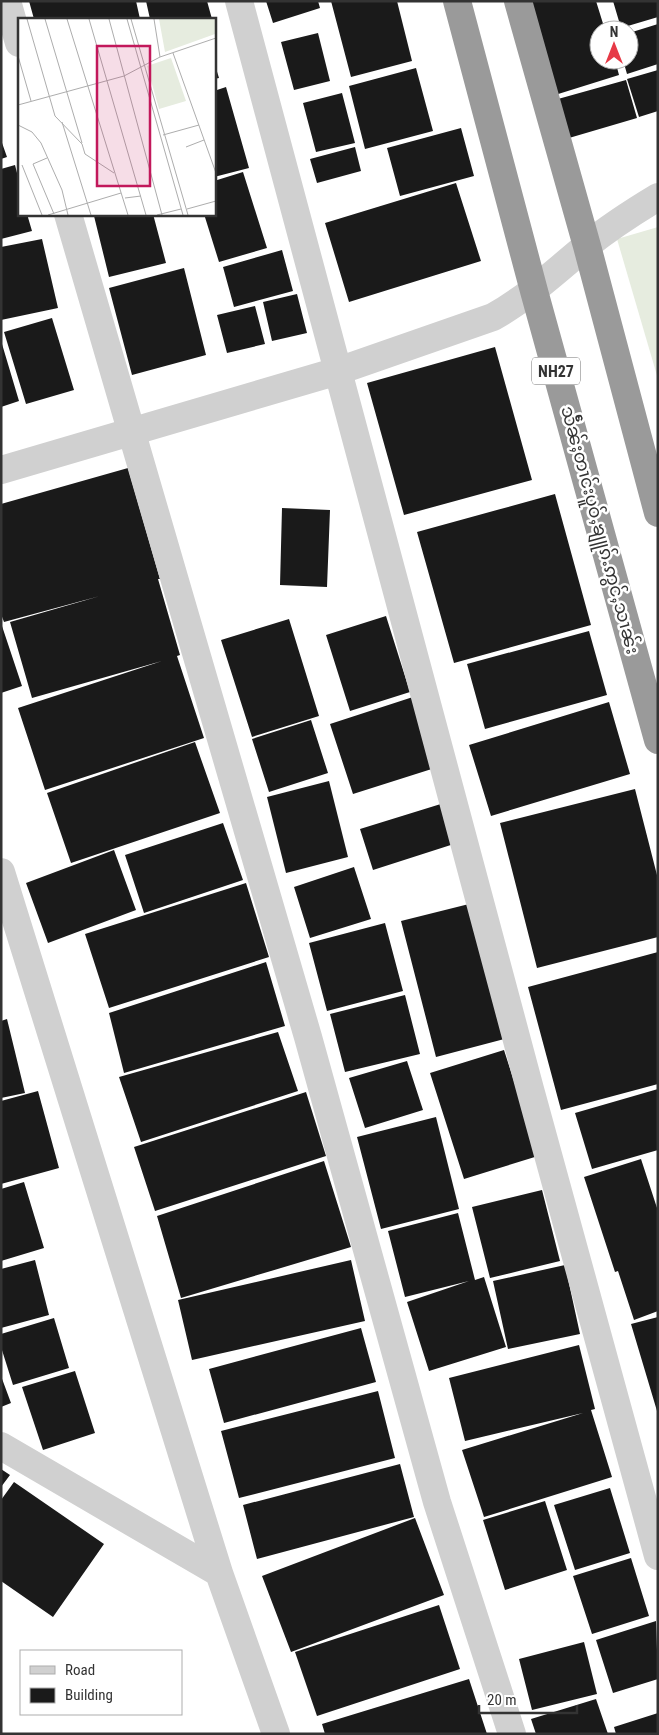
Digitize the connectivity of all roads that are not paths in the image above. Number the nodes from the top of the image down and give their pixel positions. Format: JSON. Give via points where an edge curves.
{"nodes":[{"id":1,"x":7,"y":1,"type":"edge"},
{"id":2,"x":239,"y":1,"type":"edge"},
{"id":3,"x":458,"y":1,"type":"edge"},
{"id":4,"x":518,"y":1,"type":"edge"},
{"id":5,"x":18,"y":40,"type":"edge"},
{"id":6,"x":658,"y":197,"type":"edge"},
{"id":7,"x":68,"y":215,"type":"edge"},
{"id":8,"x":587,"y":246,"type":"junction"},
{"id":9,"x":534,"y":290,"type":"junction"},
{"id":10,"x":338,"y":371,"type":"junction"},
{"id":11,"x":131,"y":431,"type":"junction"},
{"id":12,"x":1,"y":470,"type":"edge"},
{"id":13,"x":658,"y":513,"type":"edge"},
{"id":14,"x":658,"y":740,"type":"edge"},
{"id":15,"x":1,"y":872,"type":"edge"},
{"id":16,"x":1,"y":1446,"type":"edge"},
{"id":17,"x":658,"y":1556,"type":"edge"},
{"id":18,"x":219,"y":1573,"type":"junction"},
{"id":19,"x":276,"y":1734,"type":"edge"},
{"id":20,"x":512,"y":1734,"type":"edge"}],
"edges":[{"from":1,"to":5,"type":"street"},
{"from":2,"to":10,"type":"street"},
{"from":3,"to":9,"type":"highway","name":"သဵႅၼ်ႈတၢင်းပူဝ်ႇၶျူၵ်ႉဢွင်ႇသၢၼ်း","number":"NH27"},
{"from":4,"to":8,"type":"highway"},
{"from":6,"to":8,"type":"street"},
{"from":7,"to":11,"type":"street"},
{"from":8,"to":9,"type":"street"},
{"from":8,"to":13,"type":"highway"},
{"from":9,"to":10,"type":"street","via":[[516,305],[493,317]]},
{"from":9,"to":14,"type":"highway","name":"သဵႅၼ်ႈတၢင်းပူဝ်ႇၶျူၵ်ႉဢွင်ႇသၢၼ်း","number":"NH27"},
{"from":10,"to":11,"type":"street"},
{"from":10,"to":17,"type":"street"},
{"from":11,"to":12,"type":"street"},
{"from":11,"to":20,"type":"street","via":[[308,1037],[437,1502]]},
{"from":15,"to":18,"type":"street"},
{"from":16,"to":18,"type":"street"},
{"from":18,"to":19,"type":"street"}]}
